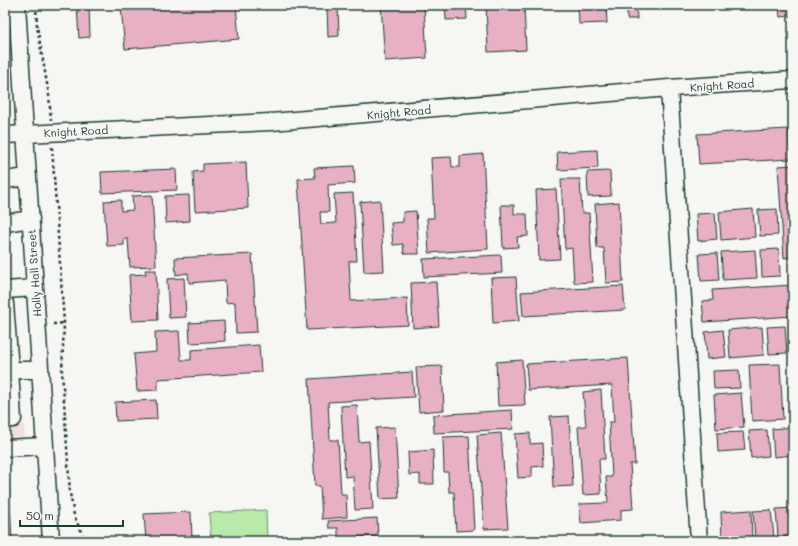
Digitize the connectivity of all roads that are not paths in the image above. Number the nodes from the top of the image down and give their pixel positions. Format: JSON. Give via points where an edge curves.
{"nodes":[{"id":1,"x":17,"y":5,"type":"edge"},
{"id":2,"x":793,"y":80,"type":"edge"},
{"id":3,"x":669,"y":88,"type":"junction"},
{"id":4,"x":25,"y":134,"type":"junction"},
{"id":5,"x":5,"y":135,"type":"edge"},
{"id":6,"x":28,"y":177,"type":"junction"},
{"id":7,"x":5,"y":180,"type":"edge"},
{"id":8,"x":31,"y":219,"type":"junction"},
{"id":9,"x":5,"y":223,"type":"edge"},
{"id":10,"x":35,"y":288,"type":"junction"},
{"id":11,"x":5,"y":290,"type":"edge"},
{"id":12,"x":5,"y":303,"type":"edge"},
{"id":13,"x":40,"y":370,"type":"junction"},
{"id":14,"x":8,"y":371,"type":"edge"},
{"id":15,"x":5,"y":419,"type":"edge"},
{"id":16,"x":45,"y":446,"type":"junction"},
{"id":17,"x":5,"y":448,"type":"edge"},
{"id":18,"x":51,"y":541,"type":"edge"},
{"id":19,"x":699,"y":541,"type":"edge"}],
"edges":[{"from":1,"to":4,"type":"street","name":"Holly Hall Street"},
{"from":2,"to":3,"type":"street","name":"Knight Road"},
{"from":3,"to":4,"type":"street","name":"Knight Road","via":[[324,118]]},
{"from":3,"to":19,"type":"street"},
{"from":4,"to":5,"type":"street","name":"Knight Road"},
{"from":4,"to":6,"type":"street","name":"Holly Hall Street"},
{"from":6,"to":7,"type":"street"},
{"from":6,"to":8,"type":"street","name":"Holly Hall Street"},
{"from":8,"to":9,"type":"street"},
{"from":8,"to":10,"type":"street","name":"Holly Hall Street"},
{"from":10,"to":11,"type":"street"},
{"from":10,"to":13,"type":"street","name":"Holly Hall Street"},
{"from":12,"to":14,"type":"street"},
{"from":13,"to":14,"type":"street"},
{"from":13,"to":16,"type":"street","name":"Holly Hall Street"},
{"from":14,"to":15,"type":"street","via":[[13,419]]},
{"from":16,"to":17,"type":"street"},
{"from":16,"to":18,"type":"street","name":"Holly Hall Street"}]}
